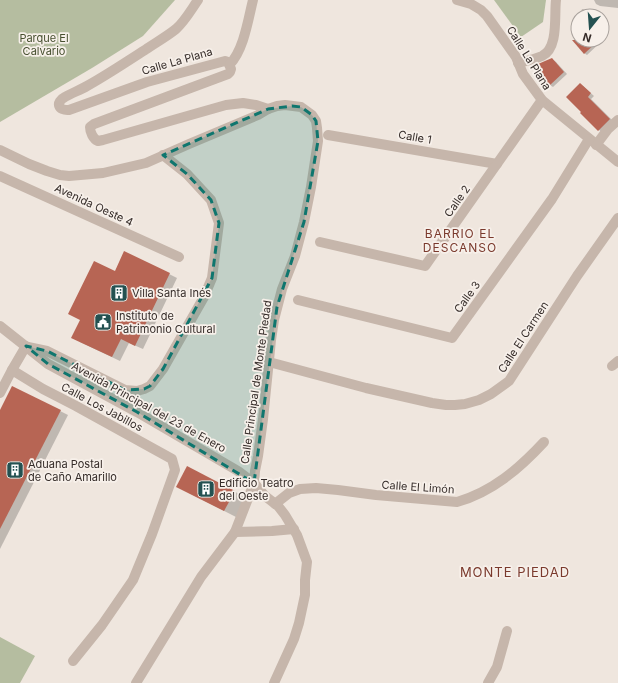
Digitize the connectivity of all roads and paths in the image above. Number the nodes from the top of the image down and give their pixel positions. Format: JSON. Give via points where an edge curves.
{"nodes":[{"id":1,"x":198,"y":0,"type":"edge"},
{"id":2,"x":253,"y":0,"type":"edge"},
{"id":3,"x":457,"y":0,"type":"edge"},
{"id":4,"x":556,"y":0,"type":"edge"},
{"id":5,"x":518,"y":63,"type":"junction"},
{"id":6,"x":230,"y":64,"type":"junction"},
{"id":7,"x":542,"y":100,"type":"junction"},
{"id":8,"x":268,"y":108,"type":"junction"},
{"id":9,"x":618,"y":120,"type":"edge"},
{"id":10,"x":328,"y":135,"type":"dead end"},
{"id":11,"x":593,"y":142,"type":"junction"},
{"id":12,"x":0,"y":150,"type":"edge"},
{"id":13,"x":163,"y":155,"type":"junction"},
{"id":14,"x":618,"y":162,"type":"edge"},
{"id":15,"x":497,"y":164,"type":"junction"},
{"id":16,"x":0,"y":176,"type":"edge"},
{"id":17,"x":618,"y":218,"type":"edge"},
{"id":18,"x":320,"y":242,"type":"dead end"},
{"id":19,"x":178,"y":257,"type":"dead end"},
{"id":20,"x":298,"y":300,"type":"dead end"},
{"id":21,"x":0,"y":326,"type":"edge"},
{"id":22,"x":26,"y":346,"type":"junction"},
{"id":23,"x":269,"y":362,"type":"junction"},
{"id":24,"x":12,"y":370,"type":"junction"},
{"id":25,"x":0,"y":393,"type":"edge"},
{"id":26,"x":544,"y":442,"type":"dead end"},
{"id":27,"x":254,"y":483,"type":"junction"},
{"id":28,"x":275,"y":504,"type":"junction"},
{"id":29,"x":294,"y":529,"type":"junction"},
{"id":30,"x":235,"y":532,"type":"junction"},
{"id":31,"x":507,"y":630,"type":"dead end"},
{"id":32,"x":73,"y":661,"type":"dead end"},
{"id":33,"x":136,"y":683,"type":"edge"},
{"id":34,"x":274,"y":683,"type":"edge"},
{"id":35,"x":488,"y":683,"type":"edge"}],
"edges":[{"from":1,"to":6,"type":"street","name":"Calle La Plana","via":[[175,29],[87,86],[64,97],[59,107],[69,110],[147,82],[220,61],[225,60]]},
{"from":2,"to":6,"type":"street","via":[[240,49]]},
{"from":3,"to":5,"type":"street","name":"Calle La Plana","via":[[471,4],[487,16]]},
{"from":4,"to":5,"type":"street","via":[[555,29],[548,52],[543,56]]},
{"from":5,"to":7,"type":"street","name":"Calle La Plana"},
{"from":6,"to":8,"type":"street","via":[[230,72],[223,76],[94,124],[90,129],[94,138],[98,141],[103,140],[226,105],[243,103]]},
{"from":7,"to":11,"type":"street","name":"Calle La Plana"},
{"from":7,"to":15,"type":"street","name":"Calle 2"},
{"from":8,"to":13,"type":"street","name":"Calle Principal de Monte Piedad","via":[[258,115]]},
{"from":8,"to":23,"type":"street","name":"Calle Principal de Monte Piedad","via":[[285,105],[301,107],[312,115],[318,128],[305,217],[295,256],[277,307]]},
{"from":9,"to":11,"type":"street"},
{"from":10,"to":15,"type":"street","name":"Calle 1"},
{"from":11,"to":14,"type":"street","name":"Calle La Plana"},
{"from":11,"to":20,"type":"street","name":"Calle 3","via":[[452,338]]},
{"from":12,"to":13,"type":"street","name":"Calle Principal de Monte Piedad","via":[[47,171],[69,176],[103,174],[146,163]]},
{"from":13,"to":22,"type":"street","via":[[187,174],[211,200],[219,223],[212,278],[163,369],[144,390],[125,390],[48,351]]},
{"from":15,"to":18,"type":"street","name":"Calle 2","via":[[425,266]]},
{"from":16,"to":19,"type":"street","name":"Avenida Oeste 4"},
{"from":17,"to":23,"type":"street","name":"Calle El Carmen","via":[[509,381],[478,400],[455,405],[432,403]]},
{"from":21,"to":22,"type":"street","name":"Avenida Principal del 23 de Enero"},
{"from":22,"to":24,"type":"street"},
{"from":22,"to":27,"type":"street","name":"Avenida Principal del 23 de Enero","via":[[48,364],[137,412]]},
{"from":23,"to":27,"type":"street","name":"Calle Principal de Monte Piedad"},
{"from":24,"to":25,"type":"street"},
{"from":24,"to":32,"type":"street","name":"Calle Los Jabillos","via":[[172,459],[176,470],[133,580]]},
{"from":26,"to":28,"type":"street","name":"Calle El Limón","via":[[506,477],[469,499],[457,502],[316,488],[289,493]]},
{"from":27,"to":28,"type":"street","name":"Avenida Principal del 23 de Enero"},
{"from":27,"to":30,"type":"street","name":"Calle Principal de Monte Piedad"},
{"from":28,"to":29,"type":"street","name":"Avenida Principal del 23 de Enero"},
{"from":29,"to":30,"type":"street"},
{"from":29,"to":34,"type":"street","name":"Avenida Principal del 23 de Enero","via":[[307,562],[305,595],[294,639]]},
{"from":30,"to":33,"type":"street","name":"Calle Principal de Monte Piedad","via":[[201,577]]},
{"from":31,"to":35,"type":"street","via":[[497,667]]}]}
